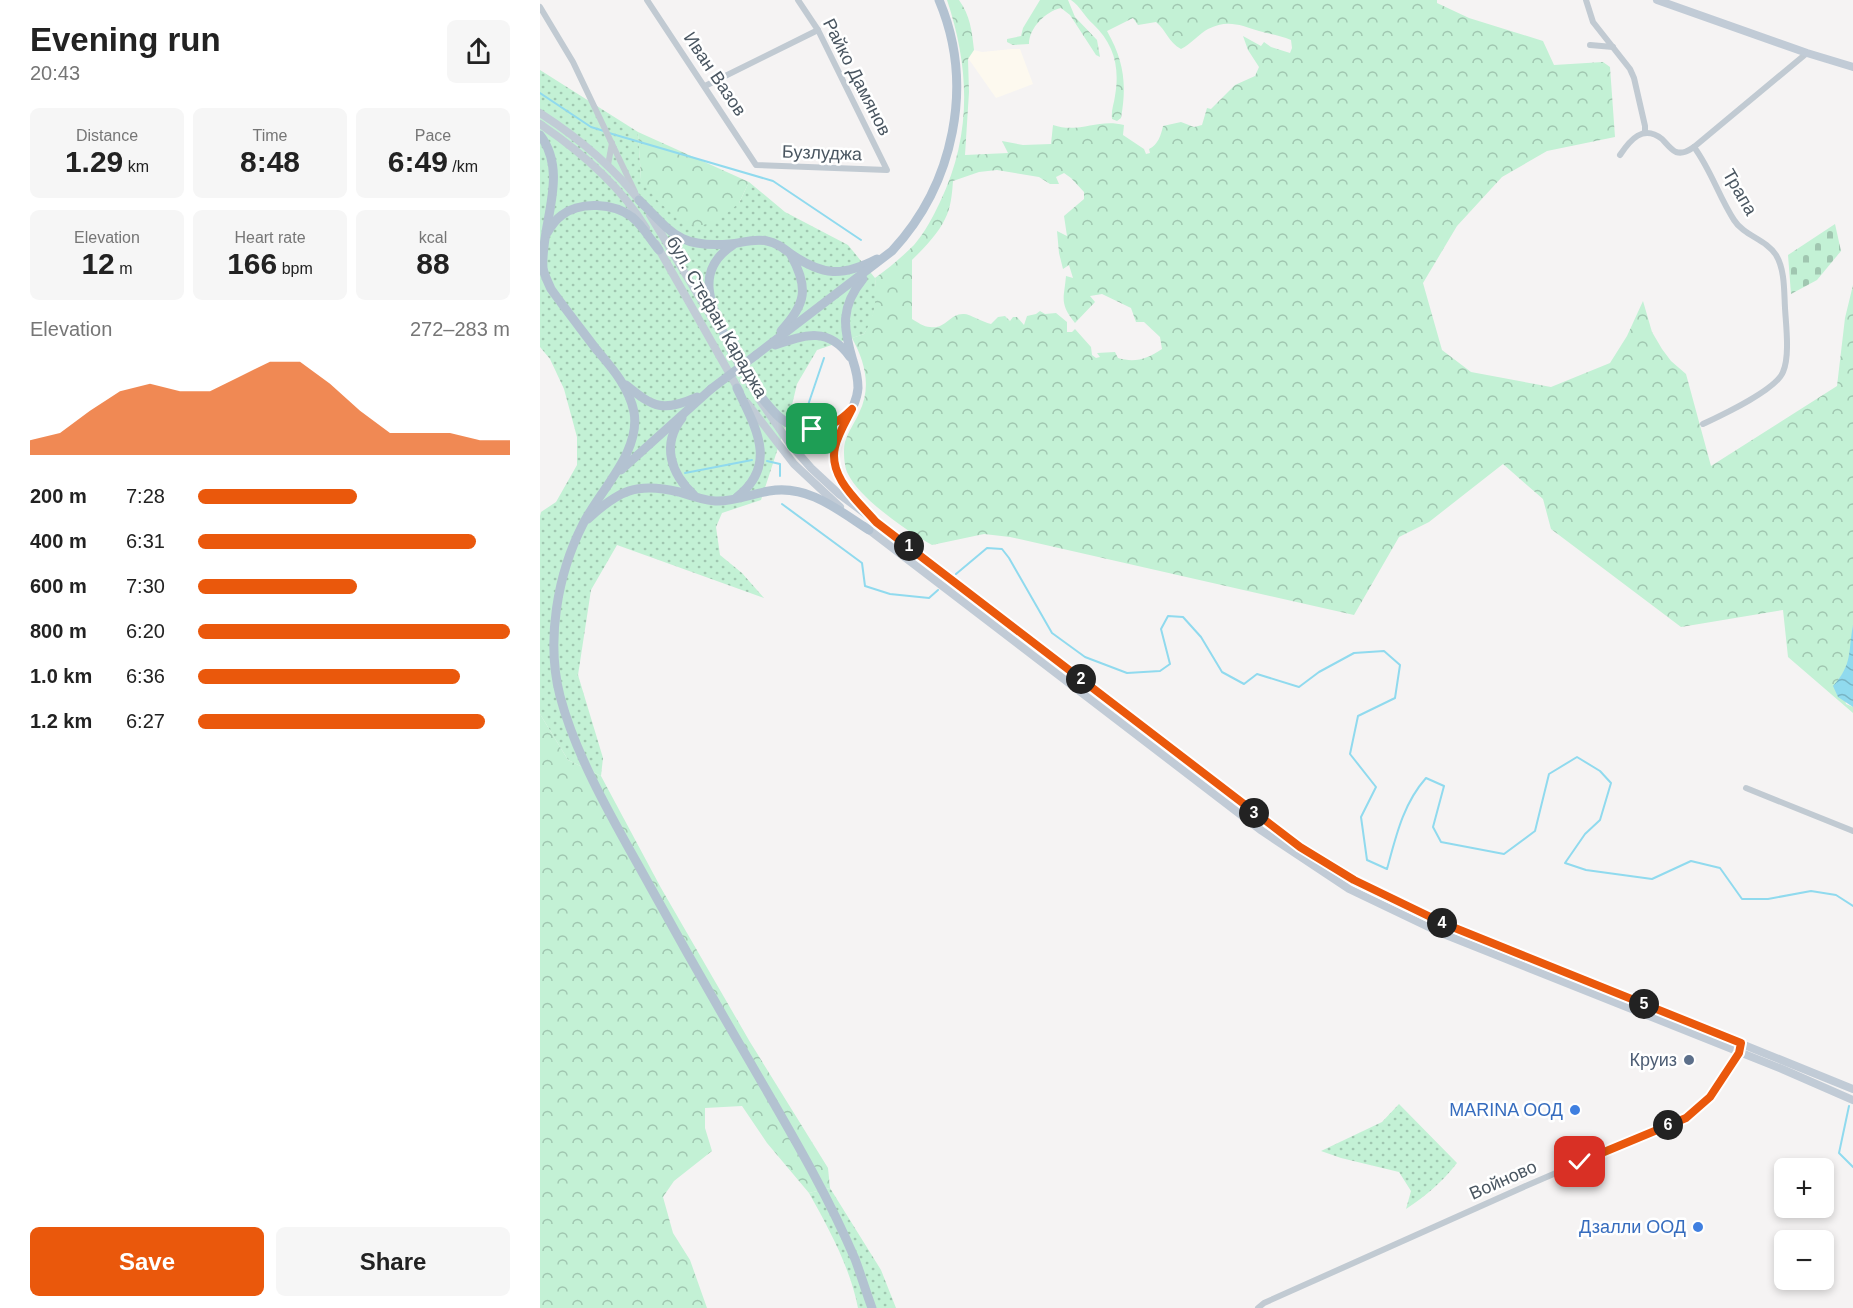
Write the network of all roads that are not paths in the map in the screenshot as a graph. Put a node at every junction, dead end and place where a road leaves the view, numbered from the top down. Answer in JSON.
{"nodes":[{"id":1,"x":647,"y":0,"type":"edge"},
{"id":2,"x":798,"y":0,"type":"edge"},
{"id":3,"x":939,"y":0,"type":"edge"},
{"id":4,"x":1586,"y":0,"type":"edge"},
{"id":5,"x":1657,"y":0,"type":"edge"},
{"id":6,"x":540,"y":7,"type":"edge"},
{"id":7,"x":818,"y":30,"type":"junction"},
{"id":8,"x":1590,"y":45,"type":"dead end"},
{"id":9,"x":1613,"y":47,"type":"junction"},
{"id":10,"x":1807,"y":53,"type":"junction"},
{"id":11,"x":1853,"y":67,"type":"edge"},
{"id":12,"x":705,"y":86,"type":"junction"},
{"id":13,"x":540,"y":113,"type":"edge"},
{"id":14,"x":540,"y":124,"type":"edge"},
{"id":15,"x":1645,"y":133,"type":"junction"},
{"id":16,"x":540,"y":135,"type":"edge"},
{"id":17,"x":611,"y":142,"type":"junction"},
{"id":18,"x":1694,"y":147,"type":"junction"},
{"id":19,"x":1620,"y":155,"type":"dead end"},
{"id":20,"x":608,"y":165,"type":"junction"},
{"id":21,"x":756,"y":165,"type":"joint"},
{"id":22,"x":887,"y":170,"type":"joint"},
{"id":23,"x":639,"y":200,"type":"junction"},
{"id":24,"x":544,"y":237,"type":"junction"},
{"id":25,"x":735,"y":243,"type":"junction"},
{"id":26,"x":659,"y":250,"type":"junction"},
{"id":27,"x":892,"y":251,"type":"junction"},
{"id":28,"x":790,"y":253,"type":"junction"},
{"id":29,"x":870,"y":270,"type":"junction"},
{"id":30,"x":760,"y":352,"type":"junction"},
{"id":31,"x":733,"y":354,"type":"junction"},
{"id":32,"x":854,"y":362,"type":"junction"},
{"id":33,"x":750,"y":382,"type":"junction"},
{"id":34,"x":624,"y":384,"type":"junction"},
{"id":35,"x":737,"y":388,"type":"junction"},
{"id":36,"x":708,"y":392,"type":"junction"},
{"id":37,"x":852,"y":409,"type":"junction"},
{"id":38,"x":1703,"y":424,"type":"dead end"},
{"id":39,"x":610,"y":480,"type":"junction"},
{"id":40,"x":696,"y":497,"type":"junction"},
{"id":41,"x":735,"y":499,"type":"junction"},
{"id":42,"x":876,"y":522,"type":"junction"},
{"id":43,"x":582,"y":524,"type":"junction"},
{"id":44,"x":869,"y":530,"type":"junction"},
{"id":45,"x":1746,"y":788,"type":"dead end"},
{"id":46,"x":1853,"y":831,"type":"edge"},
{"id":47,"x":1741,"y":1043,"type":"junction"},
{"id":48,"x":1739,"y":1053,"type":"junction"},
{"id":49,"x":1853,"y":1089,"type":"edge"},
{"id":50,"x":1853,"y":1100,"type":"edge"},
{"id":51,"x":872,"y":1308,"type":"edge"},
{"id":52,"x":1258,"y":1308,"type":"edge"}],
"edges":[{"from":1,"to":12,"type":"street","name":"Иван Вазов"},
{"from":2,"to":7,"type":"street","name":"Райко Дамянов"},
{"from":3,"to":27,"type":"main road"},
{"from":4,"to":9,"type":"street"},
{"from":5,"to":10,"type":"main road"},
{"from":6,"to":17,"type":"street"},
{"from":7,"to":12,"type":"street"},
{"from":7,"to":22,"type":"street","name":"Райко Дамянов"},
{"from":8,"to":9,"type":"street"},
{"from":9,"to":15,"type":"street"},
{"from":10,"to":11,"type":"main road"},
{"from":10,"to":18,"type":"street"},
{"from":12,"to":21,"type":"street","name":"Иван Вазов"},
{"from":13,"to":20,"type":"main road","name":"бул. Стефан Караджа"},
{"from":14,"to":26,"type":"main road","name":"бул. Стефан Караджа"},
{"from":15,"to":18,"type":"street"},
{"from":15,"to":19,"type":"street"},
{"from":16,"to":24,"type":"main road"},
{"from":17,"to":20,"type":"street"},
{"from":17,"to":23,"type":"street"},
{"from":18,"to":38,"type":"street","name":"Трапа"},
{"from":20,"to":23,"type":"main road","name":"бул. Стефан Караджа"},
{"from":21,"to":22,"type":"street","name":"Бузлуджа"},
{"from":23,"to":25,"type":"main road"},
{"from":23,"to":31,"type":"main road","name":"бул. Стефан Караджа"},
{"from":24,"to":26,"type":"main road"},
{"from":24,"to":34,"type":"main road"},
{"from":25,"to":28,"type":"main road"},
{"from":25,"to":31,"type":"main road"},
{"from":26,"to":35,"type":"main road","name":"бул. Стефан Караджа"},
{"from":27,"to":28,"type":"main road"},
{"from":27,"to":29,"type":"main road"},
{"from":28,"to":30,"type":"main road"},
{"from":29,"to":30,"type":"main road"},
{"from":29,"to":32,"type":"main road"},
{"from":30,"to":32,"type":"main road"},
{"from":30,"to":36,"type":"main road","bridge":true},
{"from":31,"to":33,"type":"main road","name":"бул. Стефан Караджа"},
{"from":32,"to":37,"type":"main road"},
{"from":33,"to":37,"type":"main road"},
{"from":33,"to":42,"type":"main road","name":"бул. Стефан Караджа"},
{"from":34,"to":36,"type":"main road"},
{"from":34,"to":39,"type":"main road"},
{"from":35,"to":41,"type":"main road"},
{"from":35,"to":44,"type":"main road","name":"бул. Стефан Караджа"},
{"from":36,"to":39,"type":"main road"},
{"from":36,"to":40,"type":"main road"},
{"from":37,"to":42,"type":"main road"},
{"from":39,"to":43,"type":"main road"},
{"from":40,"to":41,"type":"main road"},
{"from":40,"to":43,"type":"main road"},
{"from":41,"to":44,"type":"main road"},
{"from":42,"to":47,"type":"main road","name":"бул. Стефан Караджа"},
{"from":43,"to":51,"type":"main road"},
{"from":44,"to":48,"type":"main road","name":"бул. Стефан Караджа"},
{"from":45,"to":46,"type":"street"},
{"from":47,"to":48,"type":"street"},
{"from":47,"to":49,"type":"main road","name":"бул. Стефан Караджа"},
{"from":48,"to":50,"type":"main road","name":"бул. Стефан Караджа"},
{"from":48,"to":52,"type":"street","name":"Войново"}]}
